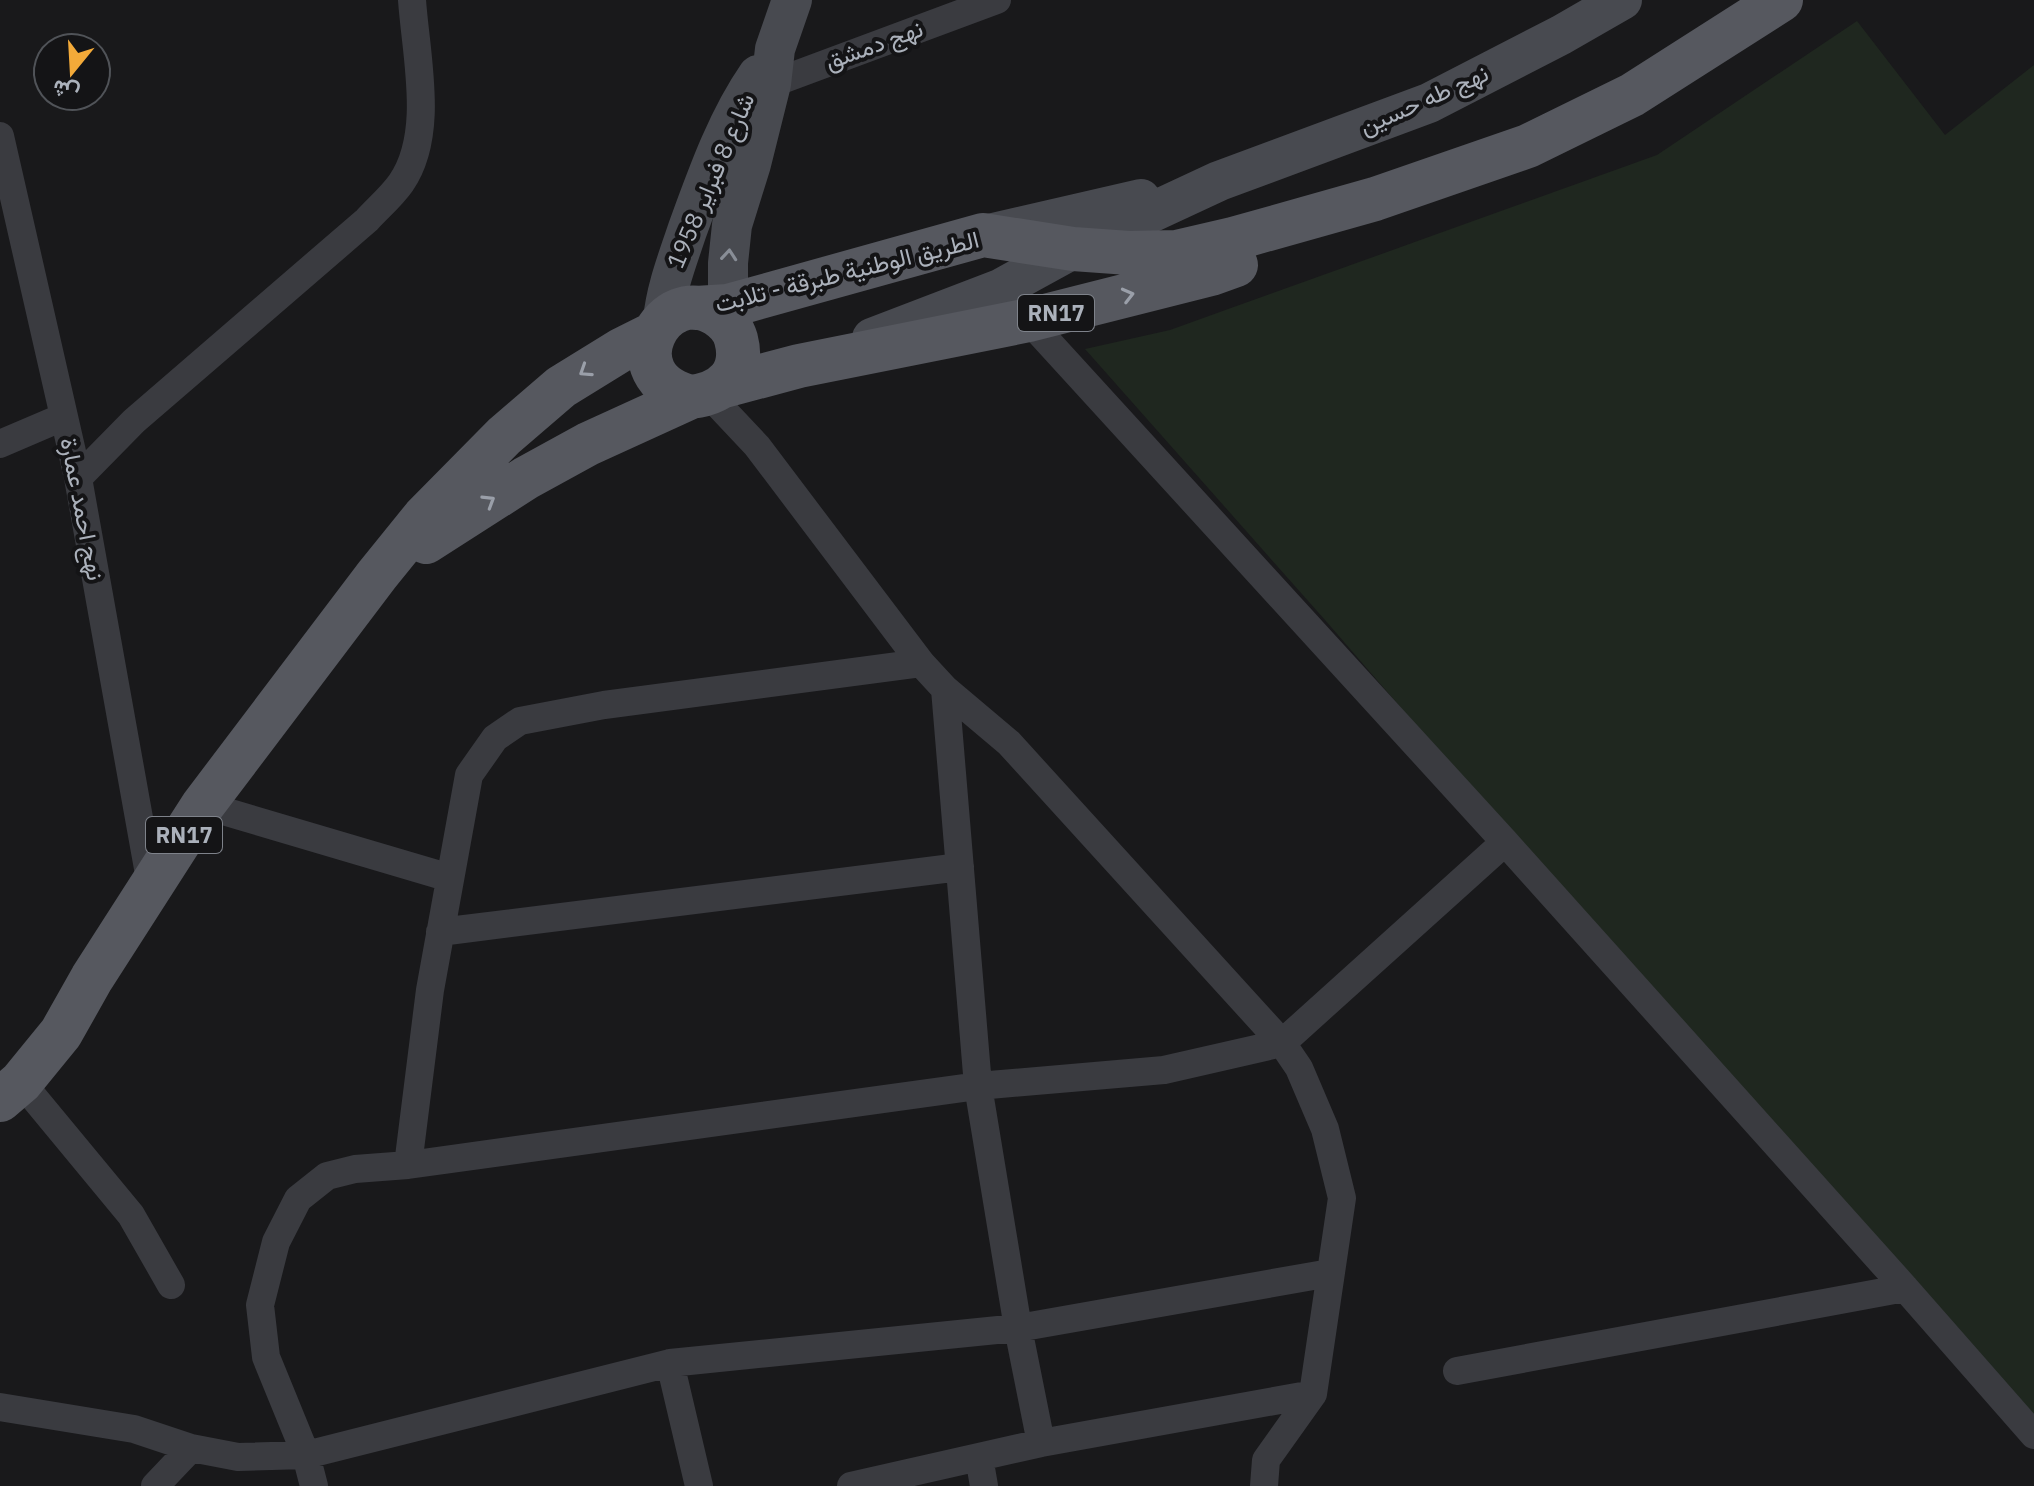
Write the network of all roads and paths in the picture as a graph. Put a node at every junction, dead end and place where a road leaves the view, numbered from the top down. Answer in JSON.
{"nodes":[{"id":1,"x":412,"y":0,"type":"edge"},
{"id":2,"x":792,"y":0,"type":"edge"},
{"id":3,"x":997,"y":0,"type":"edge"},
{"id":4,"x":1622,"y":0,"type":"edge"},
{"id":5,"x":1781,"y":0,"type":"edge"},
{"id":6,"x":765,"y":73,"type":"junction"},
{"id":7,"x":2,"y":151,"type":"edge"},
{"id":8,"x":1219,"y":181,"type":"junction"},
{"id":9,"x":1375,"y":199,"type":"junction"},
{"id":10,"x":983,"y":235,"type":"junction"},
{"id":11,"x":1073,"y":249,"type":"junction"},
{"id":12,"x":1014,"y":304,"type":"junction"},
{"id":13,"x":695,"y":320,"type":"junction"},
{"id":14,"x":708,"y":393,"type":"junction"},
{"id":15,"x":63,"y":417,"type":"junction"},
{"id":16,"x":0,"y":444,"type":"edge"},
{"id":17,"x":78,"y":478,"type":"junction"},
{"id":18,"x":377,"y":575,"type":"junction"},
{"id":19,"x":921,"y":663,"type":"junction"},
{"id":20,"x":945,"y":689,"type":"junction"},
{"id":21,"x":203,"y":805,"type":"junction"},
{"id":22,"x":1505,"y":842,"type":"junction"},
{"id":23,"x":960,"y":867,"type":"junction"},
{"id":24,"x":450,"y":878,"type":"junction"},
{"id":25,"x":151,"y":885,"type":"junction"},
{"id":26,"x":440,"y":932,"type":"junction"},
{"id":27,"x":1282,"y":1043,"type":"junction"},
{"id":28,"x":978,"y":1086,"type":"junction"},
{"id":29,"x":10,"y":1091,"type":"edge"},
{"id":30,"x":408,"y":1165,"type":"junction"},
{"id":31,"x":1330,"y":1273,"type":"junction"},
{"id":32,"x":171,"y":1285,"type":"dead end"},
{"id":33,"x":1905,"y":1288,"type":"junction"},
{"id":34,"x":1018,"y":1328,"type":"junction"},
{"id":35,"x":670,"y":1363,"type":"junction"},
{"id":36,"x":1457,"y":1371,"type":"dead end"},
{"id":37,"x":1313,"y":1394,"type":"junction"},
{"id":38,"x":0,"y":1407,"type":"edge"},
{"id":39,"x":2034,"y":1435,"type":"edge"},
{"id":40,"x":1041,"y":1443,"type":"junction"},
{"id":41,"x":191,"y":1448,"type":"junction"},
{"id":42,"x":306,"y":1455,"type":"junction"},
{"id":43,"x":979,"y":1457,"type":"junction"},
{"id":44,"x":155,"y":1486,"type":"edge"},
{"id":45,"x":314,"y":1486,"type":"edge"},
{"id":46,"x":699,"y":1486,"type":"edge"},
{"id":47,"x":851,"y":1486,"type":"edge"},
{"id":48,"x":984,"y":1486,"type":"edge"},
{"id":49,"x":1264,"y":1486,"type":"edge"}],
"edges":[{"from":1,"to":17,"type":"street"},
{"from":2,"to":6,"type":"main road","name":"شارع 8 فبراير 1958"},
{"from":3,"to":6,"type":"street","name":"نهج دمشق"},
{"from":4,"to":8,"type":"main road","name":"نهج طه حسين"},
{"from":5,"to":9,"type":"main road","name":"الطريق الوطنية طبرقة - تلابت","number":"RN17"},
{"from":13,"to":6,"type":"main road","name":"شارع 8 فبراير 1958","one_way":true},
{"from":6,"to":13,"type":"main road","name":"شارع 8 فبراير 1958"},
{"from":7,"to":15,"type":"street","name":"نهج احمد عمارة"},
{"from":8,"to":10,"type":"main road"},
{"from":8,"to":11,"type":"main road"},
{"from":9,"to":11,"type":"main road","name":"الطريق الوطنية طبرقة - تلابت","number":"RN17"},
{"from":12,"to":9,"type":"main road","name":"الطريق الوطنية طبرقة - تلابت","number":"RN17","one_way":true},
{"from":10,"to":11,"type":"main road","name":"الطريق الوطنية طبرقة - تلابت","number":"RN17"},
{"from":10,"to":13,"type":"main road","name":"الطريق الوطنية طبرقة - تلابت","number":"RN17"},
{"from":11,"to":12,"type":"main road"},
{"from":12,"to":14,"type":"main road","name":"الطريق الوطنية طبرقة - تلابت","number":"RN17"},
{"from":12,"to":22,"type":"street"},
{"from":13,"to":14,"type":"main road"},
{"from":13,"to":14,"type":"main road"},
{"from":13,"to":18,"type":"main road","name":"الطريق الوطنية طبرقة - تلابت","number":"RN17","one_way":true},
{"from":18,"to":14,"type":"main road","name":"الطريق الوطنية طبرقة - تلابت","number":"RN17","one_way":true},
{"from":14,"to":19,"type":"street"},
{"from":15,"to":16,"type":"street"},
{"from":15,"to":17,"type":"street","name":"نهج احمد عمارة"},
{"from":17,"to":25,"type":"street","name":"نهج احمد عمارة"},
{"from":18,"to":21,"type":"main road","name":"الطريق الوطنية طبرقة - تلابت","number":"RN17"},
{"from":19,"to":20,"type":"street"},
{"from":19,"to":24,"type":"street"},
{"from":20,"to":23,"type":"street"},
{"from":20,"to":27,"type":"street"},
{"from":21,"to":24,"type":"street"},
{"from":21,"to":25,"type":"main road","name":"الطريق الوطنية طبرقة - تلابت","number":"RN17"},
{"from":22,"to":27,"type":"street"},
{"from":22,"to":33,"type":"street"},
{"from":23,"to":26,"type":"street"},
{"from":23,"to":28,"type":"street"},
{"from":24,"to":26,"type":"street"},
{"from":25,"to":29,"type":"main road","name":"الطريق الوطنية طبرقة - تلابت","number":"RN17"},
{"from":26,"to":30,"type":"street"},
{"from":27,"to":28,"type":"street"},
{"from":27,"to":31,"type":"street"},
{"from":28,"to":30,"type":"street"},
{"from":28,"to":34,"type":"street"},
{"from":29,"to":32,"type":"street"},
{"from":30,"to":42,"type":"street"},
{"from":31,"to":34,"type":"street"},
{"from":31,"to":37,"type":"street"},
{"from":33,"to":36,"type":"street"},
{"from":33,"to":39,"type":"street"},
{"from":34,"to":35,"type":"street"},
{"from":34,"to":40,"type":"street"},
{"from":35,"to":42,"type":"street"},
{"from":35,"to":46,"type":"street"},
{"from":37,"to":40,"type":"street"},
{"from":37,"to":49,"type":"street"},
{"from":38,"to":41,"type":"street"},
{"from":40,"to":43,"type":"street"},
{"from":41,"to":42,"type":"street"},
{"from":41,"to":44,"type":"street"},
{"from":42,"to":45,"type":"street"},
{"from":43,"to":47,"type":"street"},
{"from":43,"to":48,"type":"street"}]}
